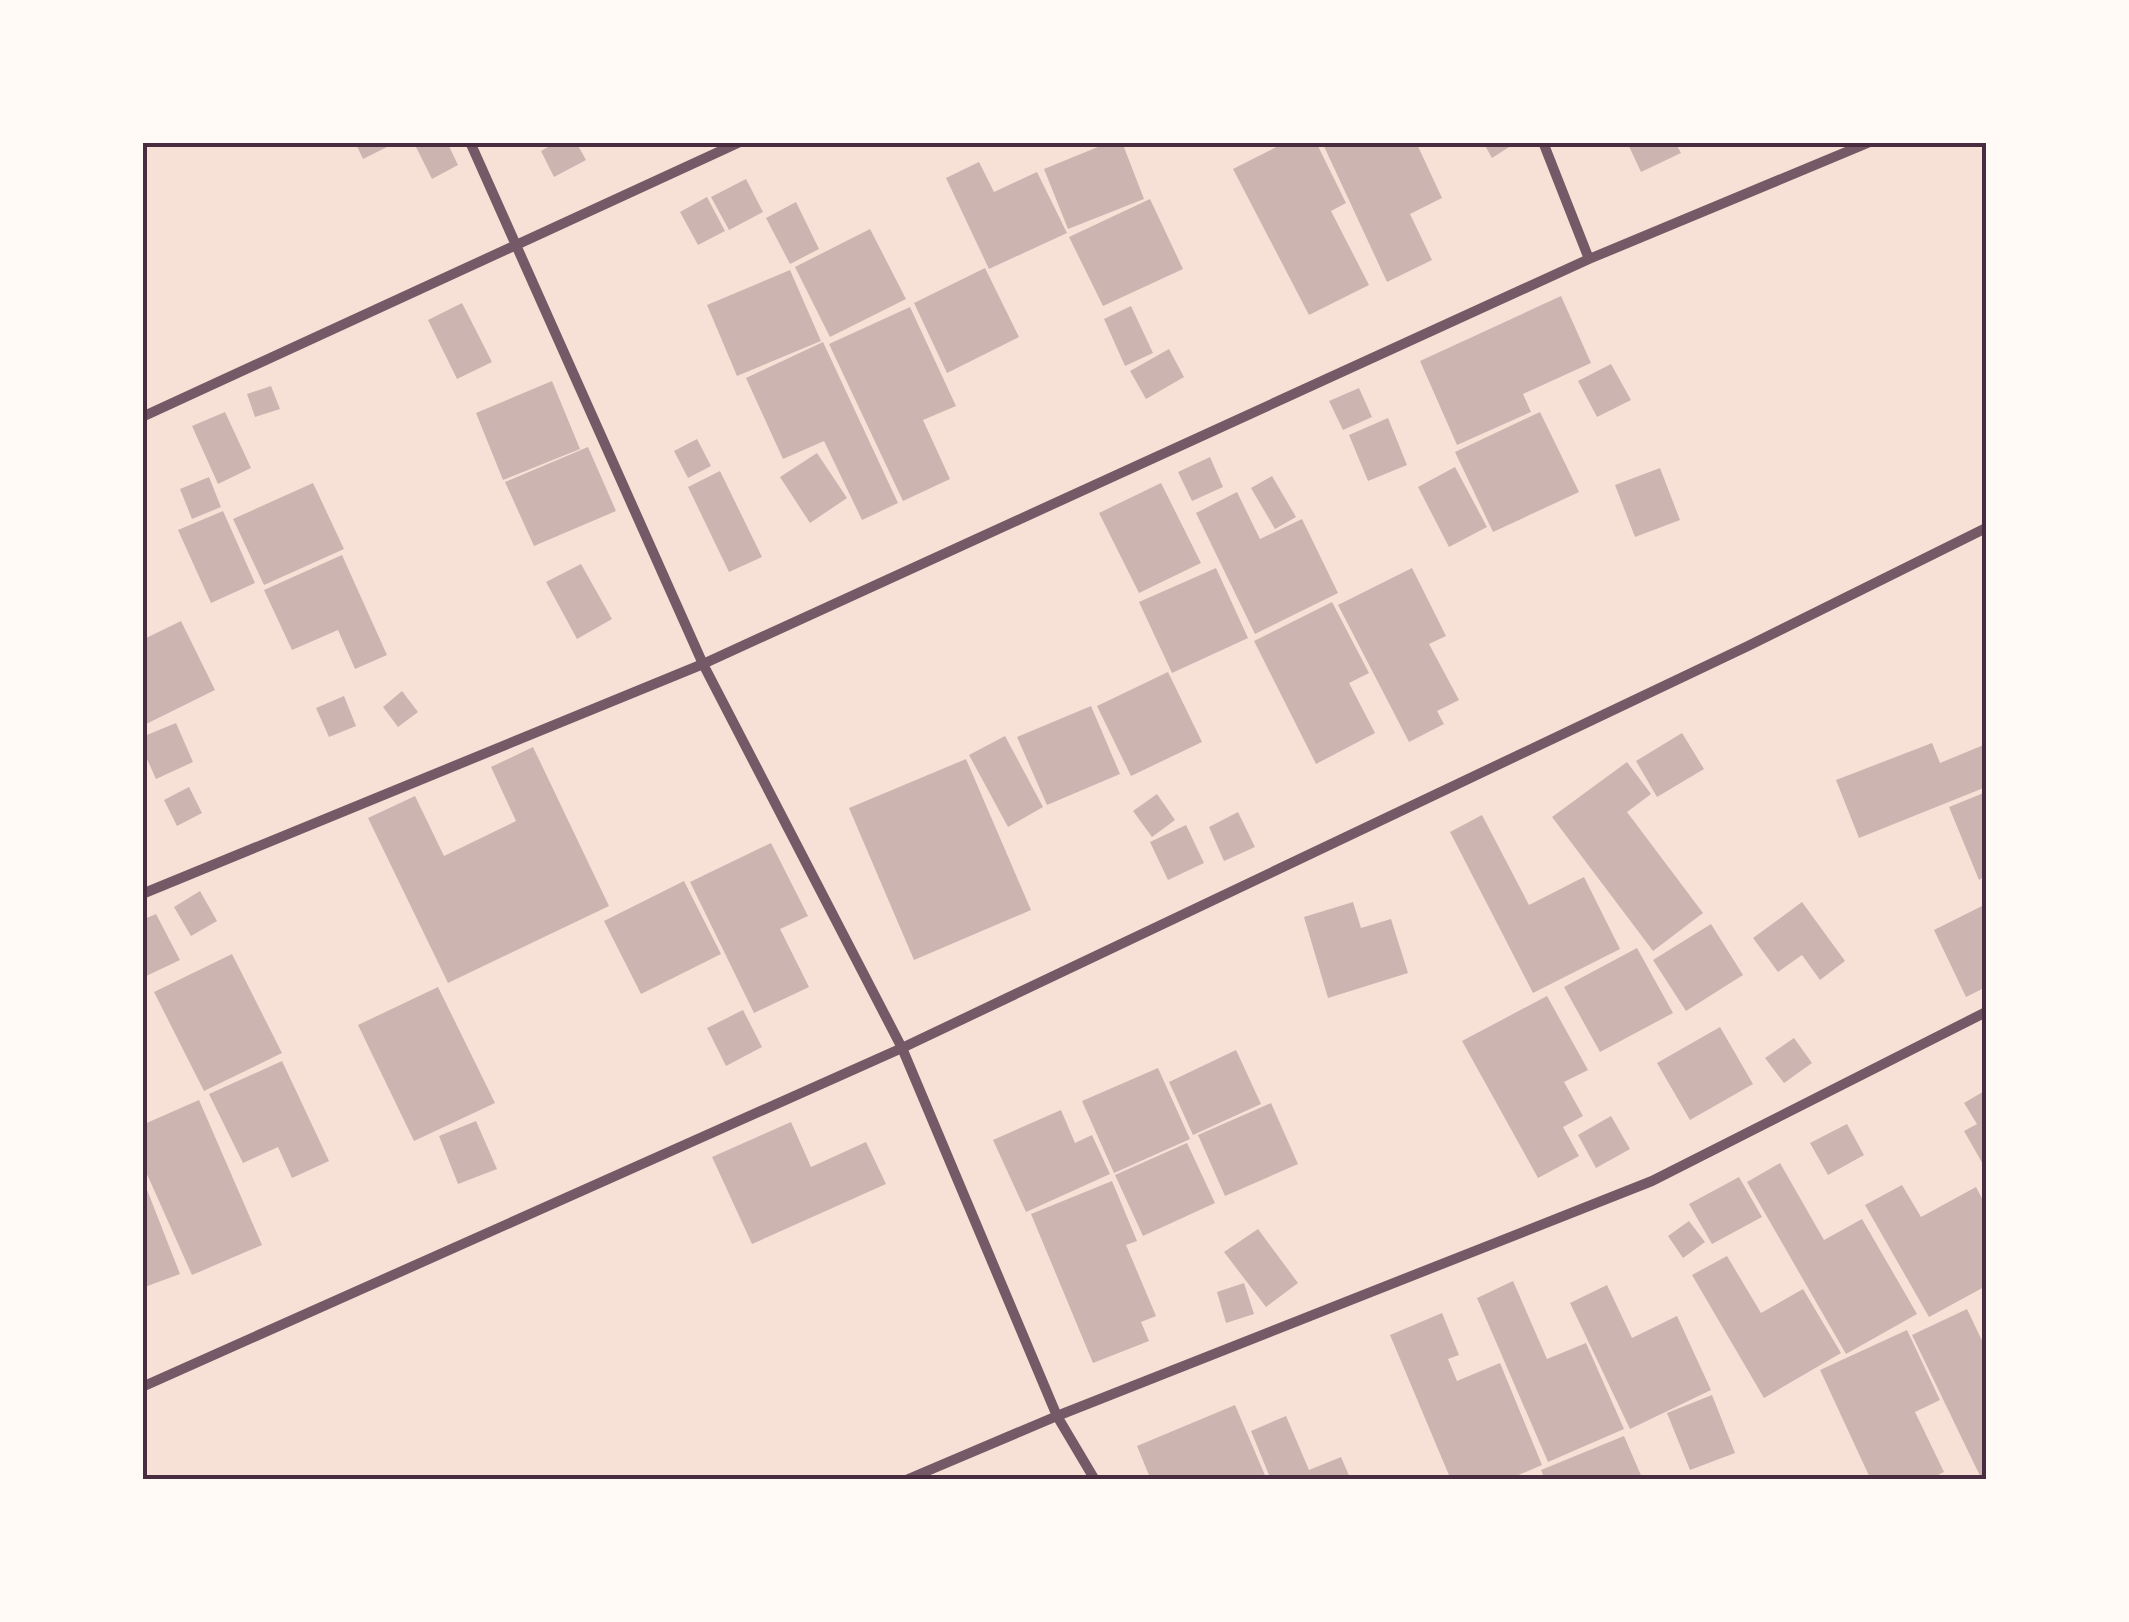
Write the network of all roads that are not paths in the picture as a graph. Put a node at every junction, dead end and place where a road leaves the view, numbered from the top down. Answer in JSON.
{"nodes":[{"id":1,"x":470,"y":142,"type":"edge"},
{"id":2,"x":740,"y":142,"type":"edge"},
{"id":3,"x":1543,"y":142,"type":"edge"},
{"id":4,"x":1870,"y":142,"type":"edge"},
{"id":5,"x":516,"y":246,"type":"junction"},
{"id":6,"x":1590,"y":260,"type":"junction"},
{"id":7,"x":142,"y":417,"type":"edge"},
{"id":8,"x":1986,"y":528,"type":"edge"},
{"id":9,"x":702,"y":664,"type":"junction"},
{"id":10,"x":142,"y":894,"type":"edge"},
{"id":11,"x":1986,"y":1012,"type":"edge"},
{"id":12,"x":902,"y":1048,"type":"junction"},
{"id":13,"x":142,"y":1387,"type":"edge"},
{"id":14,"x":1057,"y":1416,"type":"junction"},
{"id":15,"x":906,"y":1480,"type":"edge"},
{"id":16,"x":1095,"y":1480,"type":"edge"}],
"edges":[{"from":1,"to":5,"type":"street"},
{"from":2,"to":5,"type":"street"},
{"from":3,"to":6,"type":"street"},
{"from":4,"to":6,"type":"street"},
{"from":5,"to":7,"type":"street"},
{"from":5,"to":9,"type":"street"},
{"from":6,"to":9,"type":"street"},
{"from":8,"to":12,"type":"street"},
{"from":9,"to":10,"type":"street"},
{"from":9,"to":12,"type":"street"},
{"from":11,"to":14,"type":"street"},
{"from":12,"to":13,"type":"street"},
{"from":12,"to":14,"type":"street"},
{"from":14,"to":15,"type":"street"},
{"from":14,"to":16,"type":"street"}]}
